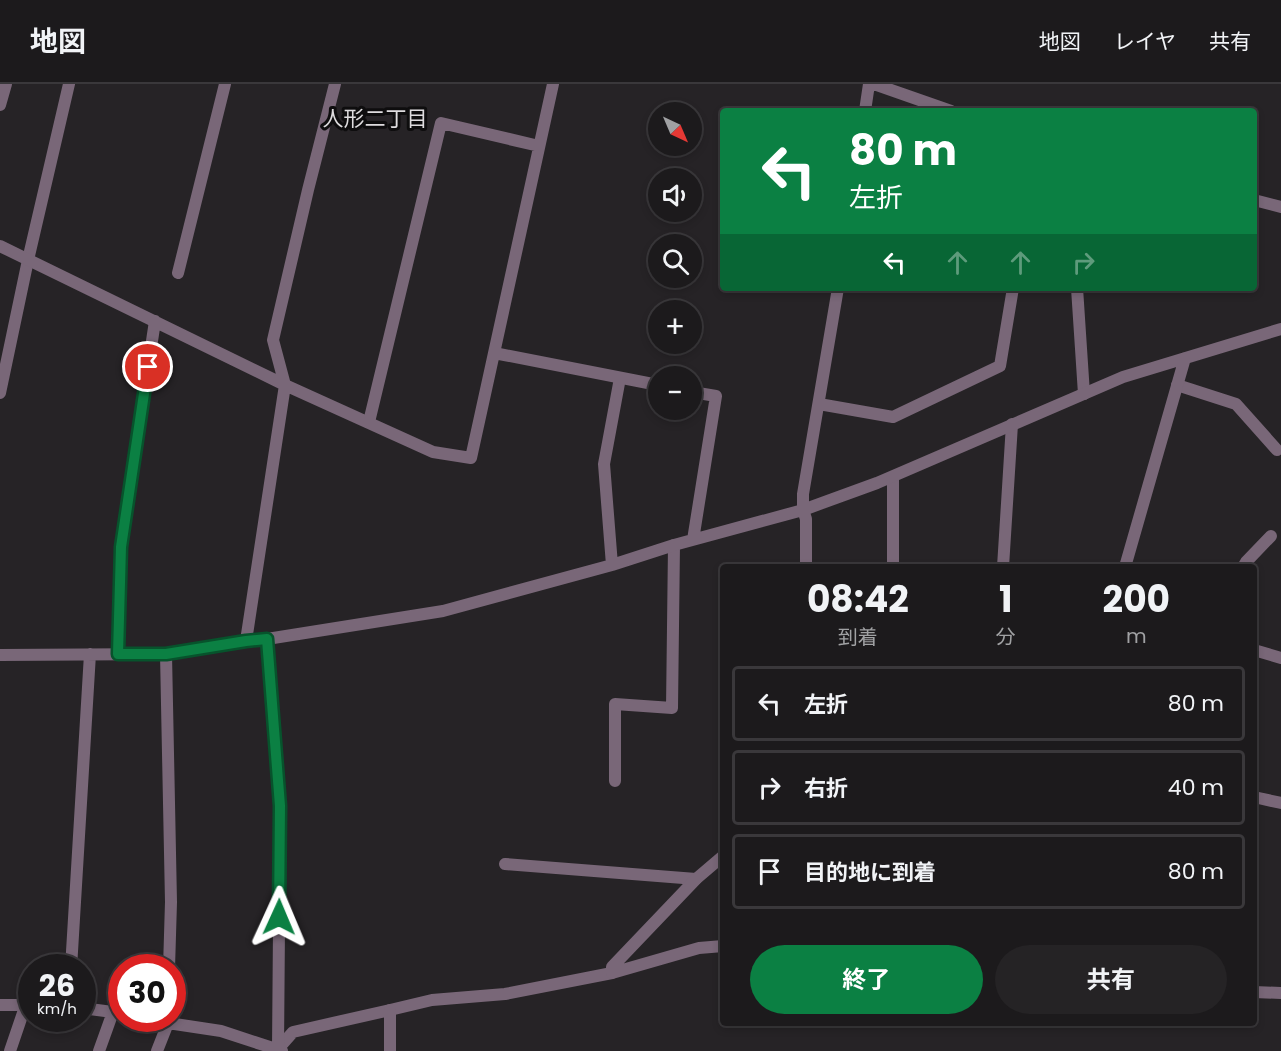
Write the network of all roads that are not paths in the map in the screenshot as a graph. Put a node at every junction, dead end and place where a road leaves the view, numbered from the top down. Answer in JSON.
{"nodes":[{"id":1,"x":6,"y":84,"type":"edge"},
{"id":2,"x":69,"y":84,"type":"edge"},
{"id":3,"x":225,"y":84,"type":"edge"},
{"id":4,"x":335,"y":84,"type":"edge"},
{"id":5,"x":553,"y":84,"type":"edge"},
{"id":6,"x":869,"y":84,"type":"edge"},
{"id":7,"x":874,"y":84,"type":"edge"},
{"id":8,"x":0,"y":105,"type":"edge"},
{"id":9,"x":865,"y":108,"type":"edge"},
{"id":10,"x":942,"y":108,"type":"edge"},
{"id":11,"x":539,"y":146,"type":"junction"},
{"id":12,"x":1257,"y":201,"type":"edge"},
{"id":13,"x":1281,"y":207,"type":"edge"},
{"id":14,"x":0,"y":246,"type":"edge"},
{"id":15,"x":28,"y":260,"type":"junction"},
{"id":16,"x":178,"y":273,"type":"dead end"},
{"id":17,"x":838,"y":291,"type":"edge"},
{"id":18,"x":1012,"y":291,"type":"edge"},
{"id":19,"x":1077,"y":291,"type":"edge"},
{"id":20,"x":155,"y":321,"type":"junction"},
{"id":21,"x":1281,"y":329,"type":"edge"},
{"id":22,"x":494,"y":353,"type":"junction"},
{"id":23,"x":1185,"y":358,"type":"junction"},
{"id":24,"x":620,"y":378,"type":"junction"},
{"id":25,"x":648,"y":383,"type":"edge"},
{"id":26,"x":285,"y":385,"type":"junction"},
{"id":27,"x":1177,"y":385,"type":"junction"},
{"id":28,"x":0,"y":393,"type":"edge"},
{"id":29,"x":702,"y":394,"type":"edge"},
{"id":30,"x":1084,"y":394,"type":"junction"},
{"id":31,"x":819,"y":404,"type":"junction"},
{"id":32,"x":369,"y":422,"type":"junction"},
{"id":33,"x":1012,"y":424,"type":"junction"},
{"id":34,"x":1277,"y":450,"type":"dead end"},
{"id":35,"x":893,"y":477,"type":"junction"},
{"id":36,"x":803,"y":510,"type":"junction"},
{"id":37,"x":1271,"y":536,"type":"dead end"},
{"id":38,"x":693,"y":540,"type":"junction"},
{"id":39,"x":674,"y":545,"type":"junction"},
{"id":40,"x":806,"y":564,"type":"edge"},
{"id":41,"x":893,"y":564,"type":"edge"},
{"id":42,"x":1003,"y":564,"type":"edge"},
{"id":43,"x":1126,"y":564,"type":"edge"},
{"id":44,"x":1244,"y":564,"type":"edge"},
{"id":45,"x":612,"y":565,"type":"junction"},
{"id":46,"x":267,"y":639,"type":"junction"},
{"id":47,"x":246,"y":641,"type":"junction"},
{"id":48,"x":1257,"y":651,"type":"edge"},
{"id":49,"x":90,"y":654,"type":"junction"},
{"id":50,"x":118,"y":654,"type":"junction"},
{"id":51,"x":166,"y":654,"type":"junction"},
{"id":52,"x":0,"y":655,"type":"edge"},
{"id":53,"x":1281,"y":658,"type":"edge"},
{"id":54,"x":615,"y":781,"type":"dead end"},
{"id":55,"x":1257,"y":798,"type":"edge"},
{"id":56,"x":1281,"y":803,"type":"edge"},
{"id":57,"x":720,"y":859,"type":"edge"},
{"id":58,"x":505,"y":864,"type":"dead end"},
{"id":59,"x":696,"y":879,"type":"junction"},
{"id":60,"x":720,"y":946,"type":"edge"},
{"id":61,"x":72,"y":954,"type":"edge"},
{"id":62,"x":169,"y":954,"type":"edge"},
{"id":63,"x":612,"y":973,"type":"junction"},
{"id":64,"x":1257,"y":992,"type":"edge"},
{"id":65,"x":1281,"y":993,"type":"edge"},
{"id":66,"x":0,"y":1005,"type":"edge"},
{"id":67,"x":18,"y":1005,"type":"edge"},
{"id":68,"x":390,"y":1010,"type":"junction"},
{"id":69,"x":186,"y":1024,"type":"edge"},
{"id":70,"x":18,"y":1032,"type":"edge"},
{"id":71,"x":108,"y":1032,"type":"edge"},
{"id":72,"x":164,"y":1032,"type":"edge"},
{"id":73,"x":280,"y":1050,"type":"edge"},
{"id":74,"x":10,"y":1051,"type":"edge"},
{"id":75,"x":99,"y":1051,"type":"edge"},
{"id":76,"x":157,"y":1051,"type":"edge"},
{"id":77,"x":390,"y":1051,"type":"edge"}],
"edges":[{"from":1,"to":8,"type":"street"},
{"from":2,"to":15,"type":"street"},
{"from":3,"to":16,"type":"street"},
{"from":4,"to":26,"type":"street"},
{"from":5,"to":11,"type":"street"},
{"from":6,"to":9,"type":"street"},
{"from":7,"to":10,"type":"street"},
{"from":11,"to":22,"type":"street"},
{"from":11,"to":32,"type":"street"},
{"from":12,"to":13,"type":"street"},
{"from":14,"to":15,"type":"street"},
{"from":15,"to":20,"type":"street"},
{"from":15,"to":28,"type":"street"},
{"from":17,"to":31,"type":"street"},
{"from":18,"to":31,"type":"street"},
{"from":19,"to":30,"type":"street"},
{"from":20,"to":26,"type":"street"},
{"from":20,"to":50,"type":"street"},
{"from":21,"to":23,"type":"street"},
{"from":22,"to":24,"type":"street"},
{"from":22,"to":32,"type":"street"},
{"from":23,"to":27,"type":"street"},
{"from":23,"to":30,"type":"street"},
{"from":24,"to":25,"type":"street"},
{"from":24,"to":45,"type":"street"},
{"from":26,"to":32,"type":"street"},
{"from":26,"to":47,"type":"street"},
{"from":27,"to":34,"type":"street"},
{"from":27,"to":43,"type":"street"},
{"from":29,"to":38,"type":"street"},
{"from":30,"to":33,"type":"street"},
{"from":31,"to":36,"type":"street"},
{"from":33,"to":35,"type":"street"},
{"from":33,"to":42,"type":"street"},
{"from":35,"to":36,"type":"street"},
{"from":35,"to":41,"type":"street"},
{"from":36,"to":38,"type":"street"},
{"from":36,"to":40,"type":"street"},
{"from":37,"to":44,"type":"street"},
{"from":38,"to":39,"type":"street"},
{"from":39,"to":45,"type":"street"},
{"from":39,"to":54,"type":"street"},
{"from":45,"to":46,"type":"street"},
{"from":46,"to":47,"type":"street"},
{"from":46,"to":73,"type":"street"},
{"from":47,"to":51,"type":"street"},
{"from":48,"to":53,"type":"street"},
{"from":49,"to":50,"type":"street"},
{"from":49,"to":52,"type":"street"},
{"from":49,"to":61,"type":"street"},
{"from":50,"to":51,"type":"street"},
{"from":51,"to":62,"type":"street"},
{"from":55,"to":56,"type":"street"},
{"from":57,"to":59,"type":"street"},
{"from":58,"to":59,"type":"street"},
{"from":59,"to":63,"type":"street"},
{"from":60,"to":63,"type":"street"},
{"from":63,"to":68,"type":"street"},
{"from":64,"to":65,"type":"street"},
{"from":66,"to":67,"type":"street"},
{"from":68,"to":73,"type":"street"},
{"from":68,"to":77,"type":"street"},
{"from":69,"to":73,"type":"street"},
{"from":70,"to":74,"type":"street"},
{"from":71,"to":75,"type":"street"},
{"from":72,"to":76,"type":"street"}]}
